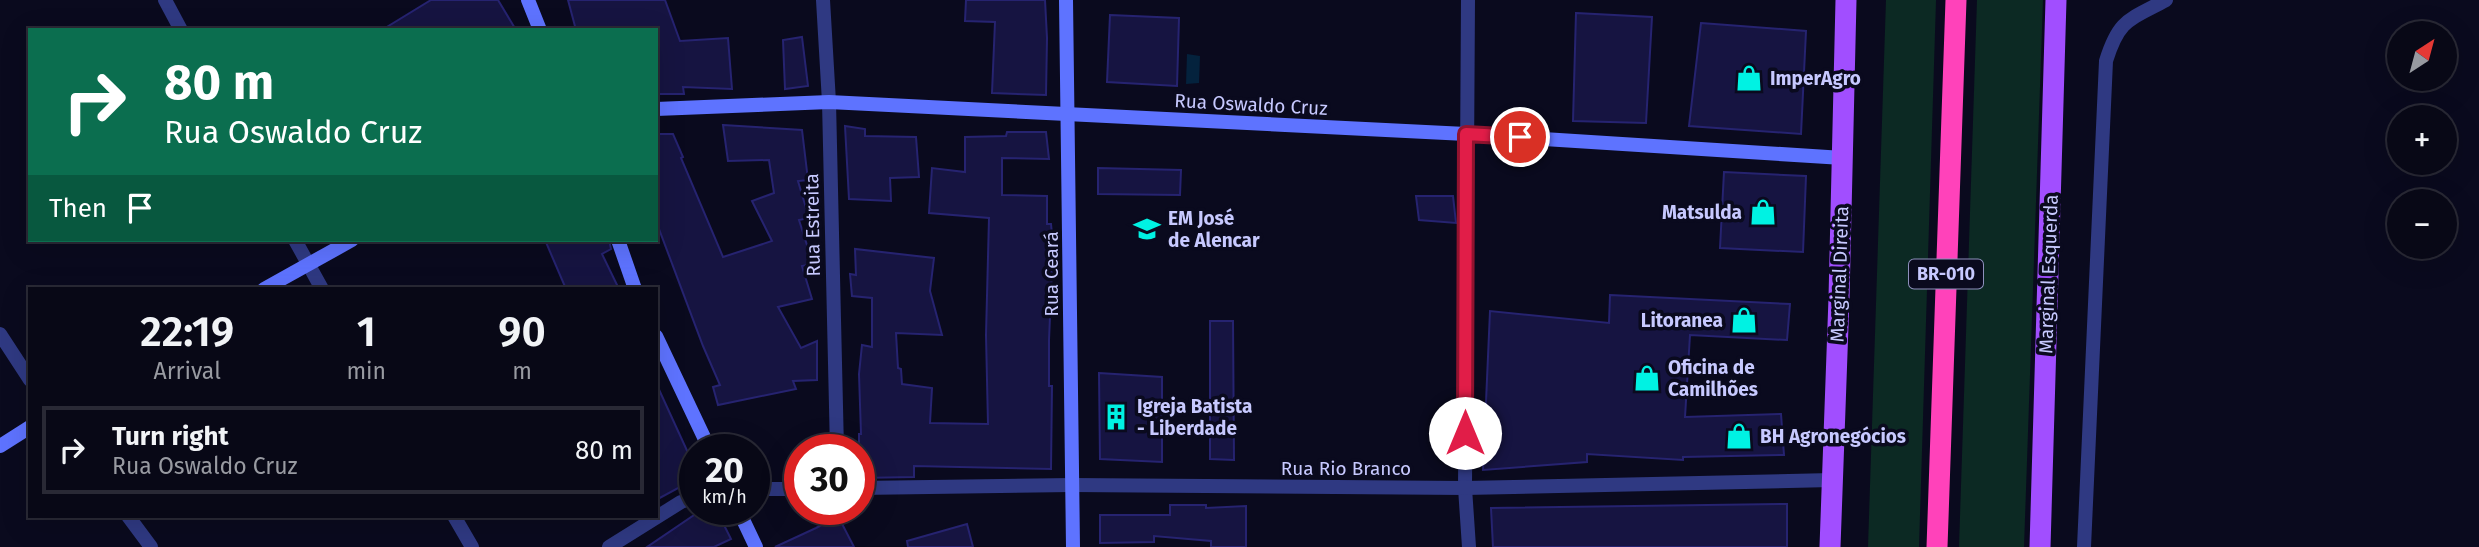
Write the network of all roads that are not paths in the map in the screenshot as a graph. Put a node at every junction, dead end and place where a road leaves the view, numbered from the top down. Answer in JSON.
{"nodes":[{"id":1,"x":165,"y":0,"type":"edge"},
{"id":2,"x":528,"y":0,"type":"edge"},
{"id":3,"x":823,"y":0,"type":"edge"},
{"id":4,"x":1066,"y":0,"type":"edge"},
{"id":5,"x":1468,"y":0,"type":"edge"},
{"id":6,"x":1846,"y":0,"type":"edge"},
{"id":7,"x":1956,"y":0,"type":"edge"},
{"id":8,"x":2056,"y":0,"type":"edge"},
{"id":9,"x":2165,"y":0,"type":"edge"},
{"id":10,"x":180,"y":28,"type":"edge"},
{"id":11,"x":539,"y":28,"type":"edge"},
{"id":12,"x":829,"y":102,"type":"junction"},
{"id":13,"x":658,"y":109,"type":"edge"},
{"id":14,"x":1069,"y":115,"type":"junction"},
{"id":15,"x":1466,"y":134,"type":"junction"},
{"id":16,"x":1843,"y":158,"type":"junction"},
{"id":17,"x":296,"y":242,"type":"edge"},
{"id":18,"x":348,"y":242,"type":"edge"},
{"id":19,"x":619,"y":242,"type":"edge"},
{"id":20,"x":308,"y":263,"type":"junction"},
{"id":21,"x":267,"y":287,"type":"edge"},
{"id":22,"x":322,"y":287,"type":"edge"},
{"id":23,"x":634,"y":287,"type":"edge"},
{"id":24,"x":0,"y":334,"type":"edge"},
{"id":25,"x":658,"y":340,"type":"edge"},
{"id":26,"x":28,"y":377,"type":"edge"},
{"id":27,"x":28,"y":428,"type":"edge"},
{"id":28,"x":702,"y":434,"type":"edge"},
{"id":29,"x":837,"y":434,"type":"edge"},
{"id":30,"x":0,"y":446,"type":"edge"},
{"id":31,"x":1832,"y":480,"type":"junction"},
{"id":32,"x":1072,"y":485,"type":"junction"},
{"id":33,"x":875,"y":488,"type":"edge"},
{"id":34,"x":1465,"y":488,"type":"junction"},
{"id":35,"x":679,"y":503,"type":"edge"},
{"id":36,"x":658,"y":517,"type":"edge"},
{"id":37,"x":129,"y":518,"type":"edge"},
{"id":38,"x":455,"y":518,"type":"edge"},
{"id":39,"x":656,"y":518,"type":"edge"},
{"id":40,"x":746,"y":525,"type":"edge"},
{"id":41,"x":151,"y":547,"type":"edge"},
{"id":42,"x":472,"y":547,"type":"edge"},
{"id":43,"x":610,"y":547,"type":"edge"},
{"id":44,"x":756,"y":547,"type":"edge"},
{"id":45,"x":1073,"y":547,"type":"edge"},
{"id":46,"x":1469,"y":547,"type":"edge"},
{"id":47,"x":1830,"y":547,"type":"edge"},
{"id":48,"x":1937,"y":547,"type":"edge"},
{"id":49,"x":2040,"y":547,"type":"edge"},
{"id":50,"x":2084,"y":547,"type":"edge"}],
"edges":[{"from":1,"to":10,"type":"street"},
{"from":2,"to":11,"type":"street"},
{"from":3,"to":12,"type":"street","name":"Rua Estreita"},
{"from":4,"to":14,"type":"street","name":"Rua Ceará"},
{"from":5,"to":15,"type":"street"},
{"from":6,"to":16,"type":"main road","name":"Marginal Direita"},
{"from":7,"to":48,"type":"highway","number":"BR-010"},
{"from":8,"to":49,"type":"main road","name":"Marginal Esquerda"},
{"from":9,"to":50,"type":"street"},
{"from":12,"to":13,"type":"street","name":"Rua Oswaldo Cruz"},
{"from":12,"to":14,"type":"street","name":"Rua Oswaldo Cruz"},
{"from":12,"to":29,"type":"street","name":"Rua Estreita"},
{"from":14,"to":15,"type":"street","name":"Rua Oswaldo Cruz"},
{"from":14,"to":32,"type":"street","name":"Rua Ceará"},
{"from":15,"to":16,"type":"street","name":"Rua Oswaldo Cruz"},
{"from":15,"to":34,"type":"street"},
{"from":16,"to":31,"type":"main road","name":"Marginal Direita"},
{"from":17,"to":20,"type":"street"},
{"from":18,"to":20,"type":"street"},
{"from":19,"to":23,"type":"street"},
{"from":20,"to":21,"type":"street"},
{"from":20,"to":22,"type":"street"},
{"from":24,"to":26,"type":"street"},
{"from":25,"to":28,"type":"street"},
{"from":27,"to":30,"type":"street"},
{"from":31,"to":34,"type":"street","name":"Rua Rio Branco"},
{"from":31,"to":47,"type":"main road","name":"Marginal Direita"},
{"from":32,"to":33,"type":"street","name":"Rua Rio Branco"},
{"from":32,"to":34,"type":"street","name":"Rua Rio Branco"},
{"from":32,"to":45,"type":"street","name":"Rua Ceará"},
{"from":34,"to":46,"type":"street"},
{"from":35,"to":36,"type":"street"},
{"from":37,"to":41,"type":"street"},
{"from":38,"to":42,"type":"street"},
{"from":39,"to":43,"type":"street"},
{"from":40,"to":44,"type":"street"}]}
